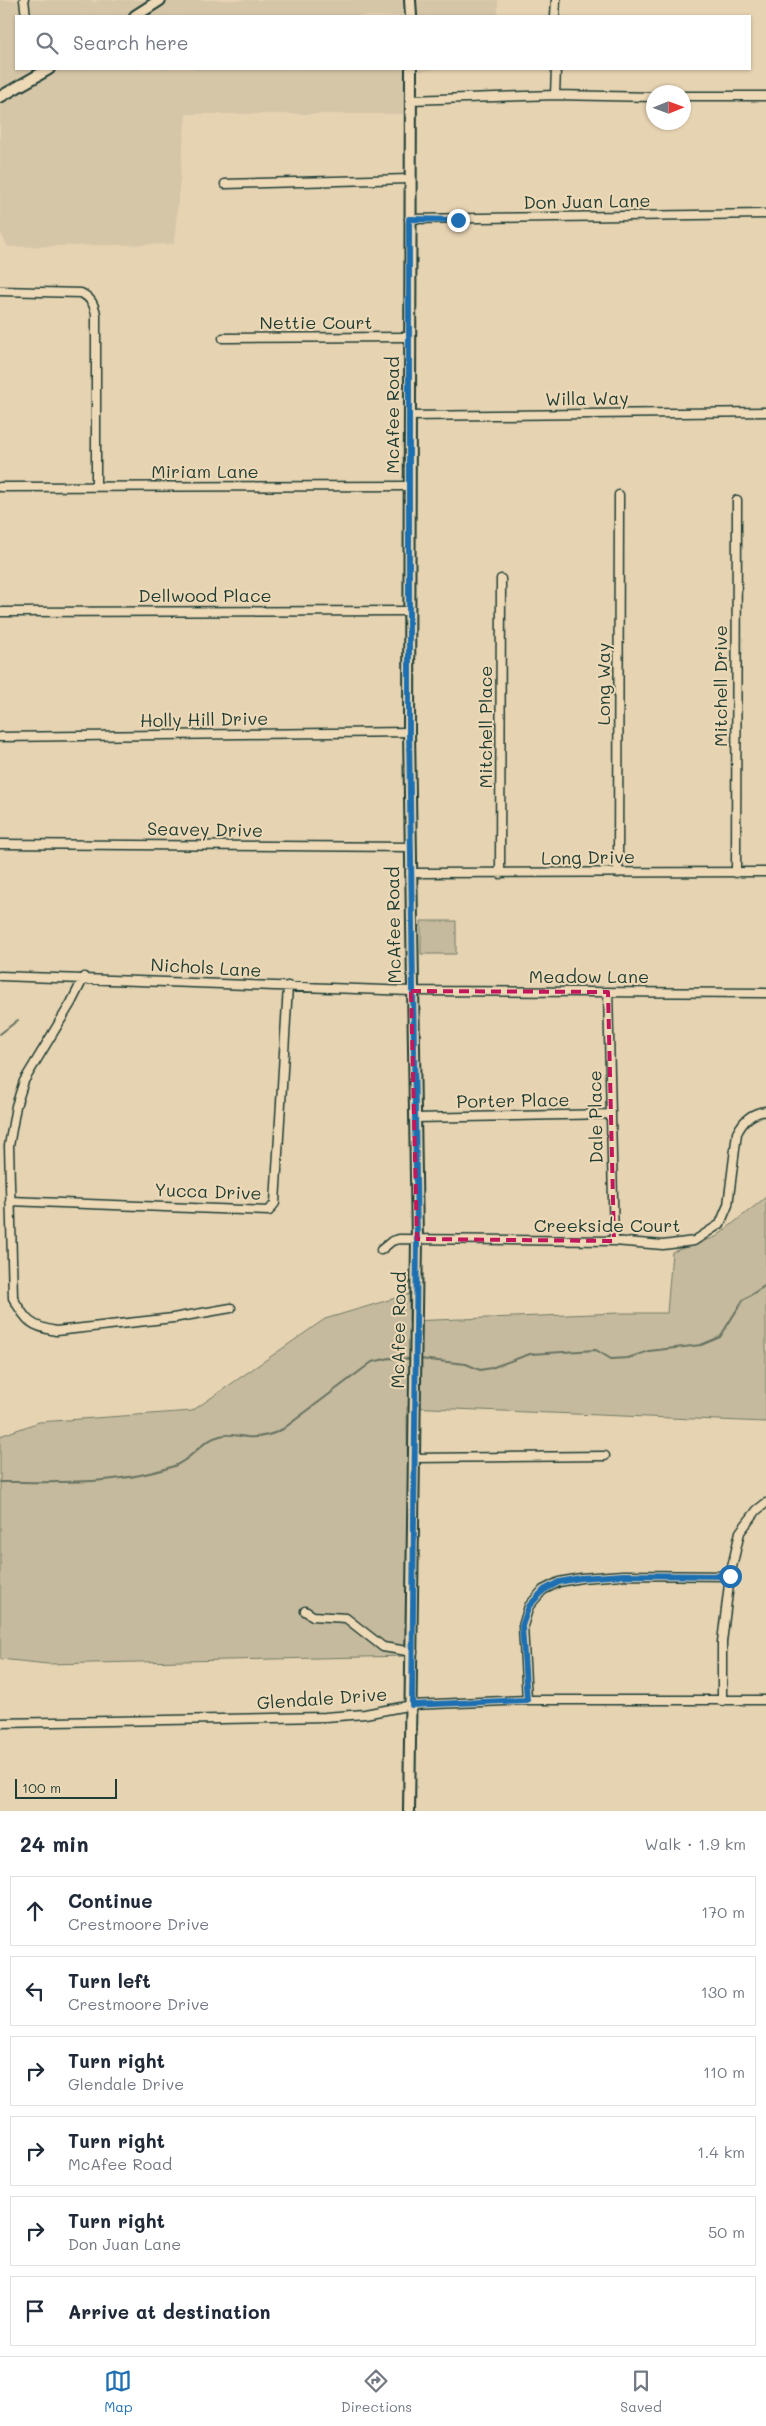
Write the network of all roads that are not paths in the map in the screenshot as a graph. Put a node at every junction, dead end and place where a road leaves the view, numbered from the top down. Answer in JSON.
{"nodes":[{"id":1,"x":24,"y":0,"type":"edge"},
{"id":2,"x":160,"y":0,"type":"edge"},
{"id":3,"x":410,"y":0,"type":"edge"},
{"id":4,"x":556,"y":0,"type":"edge"},
{"id":5,"x":147,"y":4,"type":"edge"},
{"id":6,"x":26,"y":15,"type":"edge"},
{"id":7,"x":136,"y":15,"type":"edge"},
{"id":8,"x":411,"y":15,"type":"edge"},
{"id":9,"x":555,"y":15,"type":"edge"},
{"id":10,"x":411,"y":70,"type":"edge"},
{"id":11,"x":556,"y":70,"type":"edge"},
{"id":12,"x":35,"y":73,"type":"edge"},
{"id":13,"x":555,"y":95,"type":"junction"},
{"id":14,"x":691,"y":96,"type":"edge"},
{"id":15,"x":764,"y":96,"type":"edge"},
{"id":16,"x":0,"y":97,"type":"edge"},
{"id":17,"x":646,"y":97,"type":"edge"},
{"id":18,"x":412,"y":100,"type":"junction"},
{"id":19,"x":410,"y":179,"type":"junction"},
{"id":20,"x":225,"y":184,"type":"dead end"},
{"id":21,"x":766,"y":214,"type":"edge"},
{"id":22,"x":409,"y":219,"type":"junction"},
{"id":23,"x":0,"y":291,"type":"edge"},
{"id":24,"x":409,"y":337,"type":"junction"},
{"id":25,"x":223,"y":338,"type":"dead end"},
{"id":26,"x":766,"y":412,"type":"edge"},
{"id":27,"x":409,"y":416,"type":"junction"},
{"id":28,"x":96,"y":485,"type":"junction"},
{"id":29,"x":0,"y":486,"type":"edge"},
{"id":30,"x":409,"y":486,"type":"junction"},
{"id":31,"x":619,"y":495,"type":"dead end"},
{"id":32,"x":737,"y":500,"type":"dead end"},
{"id":33,"x":502,"y":579,"type":"dead end"},
{"id":34,"x":410,"y":611,"type":"junction"},
{"id":35,"x":0,"y":612,"type":"edge"},
{"id":36,"x":409,"y":732,"type":"junction"},
{"id":37,"x":0,"y":737,"type":"edge"},
{"id":38,"x":0,"y":844,"type":"edge"},
{"id":39,"x":410,"y":847,"type":"junction"},
{"id":40,"x":618,"y":872,"type":"junction"},
{"id":41,"x":766,"y":872,"type":"edge"},
{"id":42,"x":410,"y":873,"type":"junction"},
{"id":43,"x":736,"y":873,"type":"junction"},
{"id":44,"x":500,"y":874,"type":"junction"},
{"id":45,"x":0,"y":976,"type":"edge"},
{"id":46,"x":84,"y":977,"type":"junction"},
{"id":47,"x":288,"y":986,"type":"junction"},
{"id":48,"x":411,"y":991,"type":"junction"},
{"id":49,"x":608,"y":992,"type":"junction"},
{"id":50,"x":766,"y":993,"type":"edge"},
{"id":51,"x":766,"y":1110,"type":"edge"},
{"id":52,"x":612,"y":1114,"type":"junction"},
{"id":53,"x":415,"y":1118,"type":"junction"},
{"id":54,"x":10,"y":1201,"type":"junction"},
{"id":55,"x":417,"y":1239,"type":"junction"},
{"id":56,"x":614,"y":1241,"type":"junction"},
{"id":57,"x":381,"y":1250,"type":"dead end"},
{"id":58,"x":231,"y":1308,"type":"dead end"},
{"id":59,"x":605,"y":1456,"type":"dead end"},
{"id":60,"x":414,"y":1458,"type":"junction"},
{"id":61,"x":766,"y":1503,"type":"edge"},
{"id":62,"x":730,"y":1576,"type":"junction"},
{"id":63,"x":304,"y":1611,"type":"dead end"},
{"id":64,"x":413,"y":1652,"type":"junction"},
{"id":65,"x":527,"y":1700,"type":"junction"},
{"id":66,"x":766,"y":1700,"type":"edge"},
{"id":67,"x":722,"y":1701,"type":"junction"},
{"id":68,"x":412,"y":1705,"type":"junction"},
{"id":69,"x":0,"y":1723,"type":"edge"},
{"id":70,"x":409,"y":1811,"type":"edge"}],
"edges":[{"from":1,"to":6,"type":"street"},
{"from":2,"to":5,"type":"street"},
{"from":3,"to":8,"type":"street"},
{"from":4,"to":9,"type":"street"},
{"from":5,"to":7,"type":"street"},
{"from":10,"to":18,"type":"street","name":"McAfee Road"},
{"from":11,"to":13,"type":"street"},
{"from":12,"to":16,"type":"street"},
{"from":13,"to":17,"type":"street"},
{"from":13,"to":18,"type":"street"},
{"from":14,"to":15,"type":"street"},
{"from":18,"to":19,"type":"street","name":"McAfee Road"},
{"from":19,"to":20,"type":"street"},
{"from":19,"to":22,"type":"street","name":"McAfee Road"},
{"from":21,"to":22,"type":"street","name":"Don Juan Lane"},
{"from":22,"to":24,"type":"street","name":"McAfee Road"},
{"from":23,"to":28,"type":"street"},
{"from":24,"to":25,"type":"street","name":"Nettie Court"},
{"from":24,"to":27,"type":"street","name":"McAfee Road"},
{"from":26,"to":27,"type":"street","name":"Willa Way"},
{"from":27,"to":30,"type":"street","name":"McAfee Road"},
{"from":28,"to":29,"type":"street","name":"Miriam Lane"},
{"from":28,"to":30,"type":"street","name":"Miriam Lane"},
{"from":30,"to":34,"type":"street","name":"McAfee Road"},
{"from":31,"to":40,"type":"street","name":"Long Way"},
{"from":32,"to":43,"type":"street","name":"Mitchell Drive"},
{"from":33,"to":44,"type":"street","name":"Mitchell Place"},
{"from":34,"to":35,"type":"street","name":"Dellwood Place"},
{"from":34,"to":36,"type":"street","name":"McAfee Road"},
{"from":36,"to":37,"type":"street","name":"Holly Hill Drive"},
{"from":36,"to":39,"type":"street","name":"McAfee Road"},
{"from":38,"to":39,"type":"street","name":"Seavey Drive"},
{"from":39,"to":42,"type":"street","name":"McAfee Road"},
{"from":40,"to":43,"type":"street","name":"Long Drive"},
{"from":40,"to":44,"type":"street","name":"Long Drive"},
{"from":41,"to":43,"type":"street","name":"Long Drive"},
{"from":42,"to":44,"type":"street","name":"Long Drive"},
{"from":42,"to":48,"type":"street","name":"McAfee Road"},
{"from":45,"to":46,"type":"street","name":"Nichols Lane"},
{"from":46,"to":47,"type":"street","name":"Nichols Lane"},
{"from":46,"to":54,"type":"street"},
{"from":47,"to":48,"type":"street","name":"Nichols Lane"},
{"from":47,"to":54,"type":"street","name":"Yucca Drive"},
{"from":48,"to":49,"type":"street","name":"Meadow Lane"},
{"from":48,"to":53,"type":"street","name":"McAfee Road"},
{"from":49,"to":50,"type":"street","name":"Meadow Lane"},
{"from":49,"to":52,"type":"street","name":"Dale Place"},
{"from":51,"to":56,"type":"street","name":"Creekside Court"},
{"from":52,"to":53,"type":"street","name":"Porter Place"},
{"from":52,"to":56,"type":"street","name":"Dale Place"},
{"from":53,"to":55,"type":"street","name":"McAfee Road"},
{"from":54,"to":58,"type":"street"},
{"from":55,"to":56,"type":"street","name":"Creekside Court"},
{"from":55,"to":57,"type":"street","name":"Creekside Court"},
{"from":55,"to":60,"type":"street","name":"McAfee Road"},
{"from":59,"to":60,"type":"street"},
{"from":60,"to":64,"type":"street","name":"McAfee Road"},
{"from":61,"to":62,"type":"street"},
{"from":62,"to":65,"type":"street"},
{"from":62,"to":67,"type":"street"},
{"from":63,"to":64,"type":"street"},
{"from":64,"to":68,"type":"street","name":"McAfee Road"},
{"from":65,"to":67,"type":"street","name":"Glendale Drive"},
{"from":65,"to":68,"type":"street","name":"Glendale Drive"},
{"from":66,"to":67,"type":"street","name":"Glendale Drive"},
{"from":68,"to":69,"type":"street","name":"Glendale Drive"},
{"from":68,"to":70,"type":"street","name":"McAfee Road"}]}
